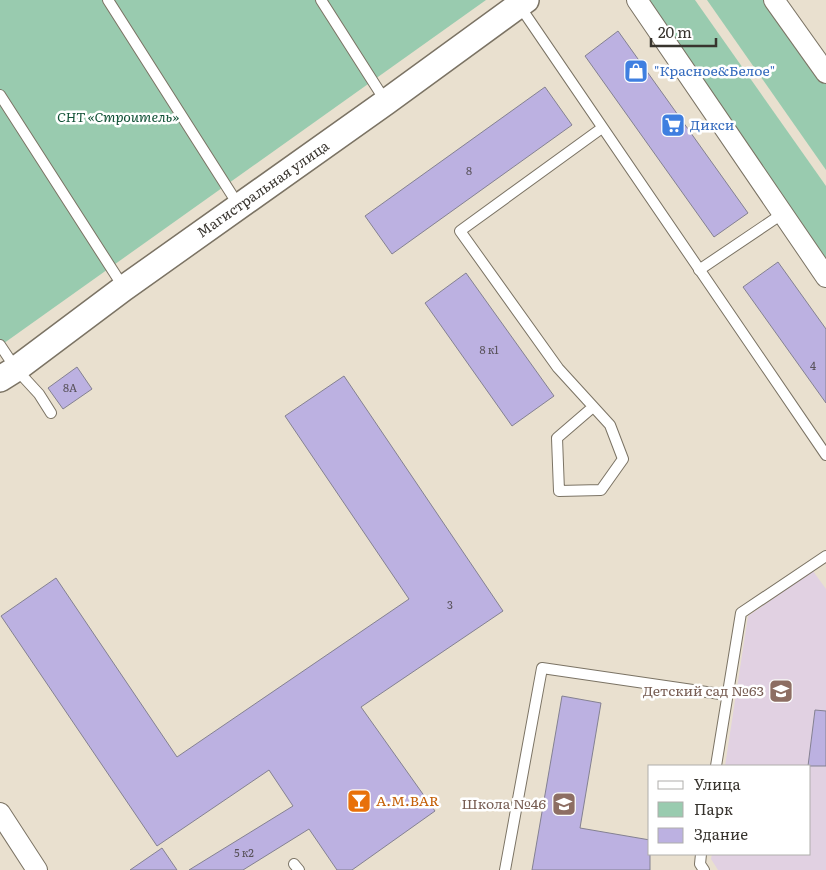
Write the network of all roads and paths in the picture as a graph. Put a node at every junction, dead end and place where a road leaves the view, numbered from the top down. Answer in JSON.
{"nodes":[{"id":1,"x":108,"y":0,"type":"edge"},
{"id":2,"x":321,"y":0,"type":"edge"},
{"id":3,"x":637,"y":0,"type":"edge"},
{"id":4,"x":774,"y":0,"type":"edge"},
{"id":5,"x":520,"y":2,"type":"edge"},
{"id":6,"x":826,"y":73,"type":"edge"},
{"id":7,"x":0,"y":95,"type":"edge"},
{"id":8,"x":386,"y":102,"type":"junction"},
{"id":9,"x":602,"y":128,"type":"junction"},
{"id":10,"x":239,"y":206,"type":"junction"},
{"id":11,"x":782,"y":214,"type":"junction"},
{"id":12,"x":699,"y":270,"type":"junction"},
{"id":13,"x":826,"y":277,"type":"edge"},
{"id":14,"x":124,"y":288,"type":"junction"},
{"id":15,"x":0,"y":345,"type":"edge"},
{"id":16,"x":8,"y":374,"type":"edge"},
{"id":17,"x":593,"y":407,"type":"junction"},
{"id":18,"x":51,"y":413,"type":"dead end"},
{"id":19,"x":826,"y":455,"type":"edge"},
{"id":20,"x":826,"y":556,"type":"edge"},
{"id":21,"x":728,"y":695,"type":"junction"},
{"id":22,"x":716,"y":765,"type":"edge"},
{"id":23,"x":0,"y":813,"type":"edge"},
{"id":24,"x":37,"y":870,"type":"edge"},
{"id":25,"x":505,"y":870,"type":"edge"}],
"edges":[{"from":1,"to":10,"type":"lane"},
{"from":2,"to":8,"type":"lane"},
{"from":3,"to":11,"type":"street"},
{"from":4,"to":6,"type":"street"},
{"from":5,"to":8,"type":"street","name":"Магистральная улица"},
{"from":5,"to":9,"type":"lane"},
{"from":7,"to":14,"type":"lane"},
{"from":8,"to":10,"type":"street","name":"Магистральная улица"},
{"from":9,"to":12,"type":"lane"},
{"from":9,"to":17,"type":"lane"},
{"from":10,"to":14,"type":"street","name":"Магистральная улица"},
{"from":11,"to":12,"type":"lane"},
{"from":11,"to":13,"type":"street"},
{"from":12,"to":19,"type":"lane"},
{"from":14,"to":16,"type":"street","name":"Магистральная улица"},
{"from":15,"to":16,"type":"lane"},
{"from":16,"to":18,"type":"lane"},
{"from":17,"to":17,"type":"lane"},
{"from":20,"to":21,"type":"lane"},
{"from":21,"to":22,"type":"lane"},
{"from":21,"to":25,"type":"lane"},
{"from":23,"to":24,"type":"street"}]}
